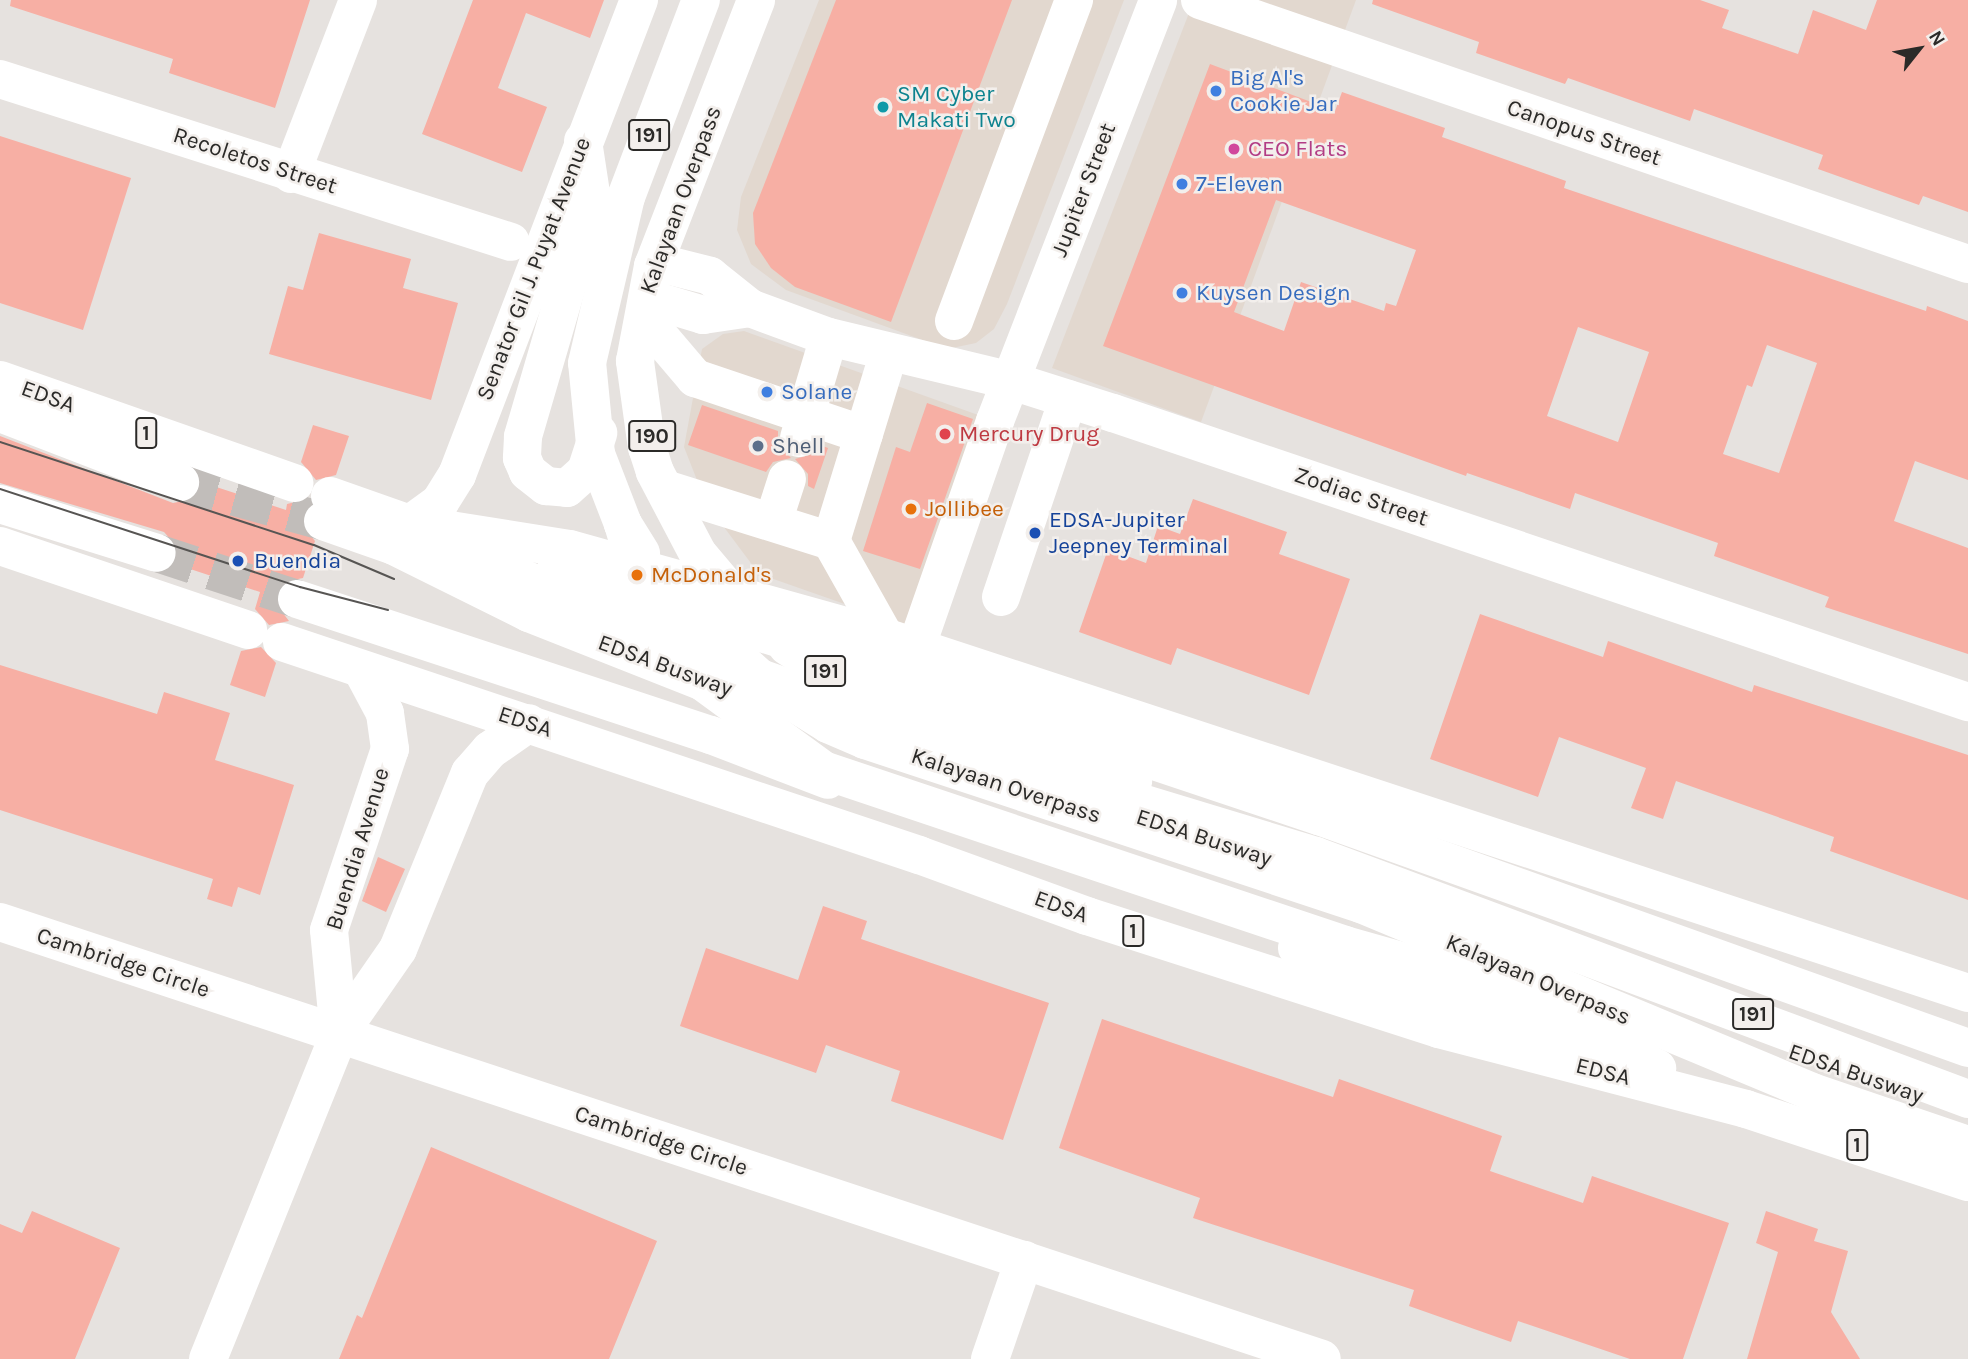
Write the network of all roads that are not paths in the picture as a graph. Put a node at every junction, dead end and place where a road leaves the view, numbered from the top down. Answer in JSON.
{"nodes":[{"id":1,"x":358,"y":0,"type":"edge"},
{"id":2,"x":639,"y":0,"type":"edge"},
{"id":3,"x":701,"y":0,"type":"edge"},
{"id":4,"x":756,"y":0,"type":"edge"},
{"id":5,"x":779,"y":0,"type":"edge"},
{"id":6,"x":1074,"y":0,"type":"edge"},
{"id":7,"x":1158,"y":0,"type":"edge"},
{"id":8,"x":1200,"y":0,"type":"edge"},
{"id":9,"x":0,"y":79,"type":"edge"},
{"id":10,"x":583,"y":141,"type":"junction"},
{"id":11,"x":291,"y":174,"type":"junction"},
{"id":12,"x":706,"y":190,"type":"junction"},
{"id":13,"x":512,"y":242,"type":"dead end"},
{"id":14,"x":1968,"y":264,"type":"edge"},
{"id":15,"x":675,"y":267,"type":"junction"},
{"id":16,"x":750,"y":308,"type":"junction"},
{"id":17,"x":659,"y":317,"type":"junction"},
{"id":18,"x":954,"y":321,"type":"dead end"},
{"id":19,"x":829,"y":337,"type":"junction"},
{"id":20,"x":889,"y":353,"type":"junction"},
{"id":21,"x":0,"y":380,"type":"edge"},
{"id":22,"x":1012,"y":381,"type":"junction"},
{"id":23,"x":1068,"y":399,"type":"junction"},
{"id":24,"x":0,"y":413,"type":"edge"},
{"id":25,"x":803,"y":426,"type":"junction"},
{"id":26,"x":864,"y":435,"type":"junction"},
{"id":27,"x":786,"y":479,"type":"dead end"},
{"id":28,"x":180,"y":482,"type":"tunnel mouth"},
{"id":29,"x":294,"y":483,"type":"dead end"},
{"id":30,"x":668,"y":490,"type":"junction"},
{"id":31,"x":0,"y":504,"type":"edge"},
{"id":32,"x":773,"y":522,"type":"junction"},
{"id":33,"x":410,"y":524,"type":"junction"},
{"id":34,"x":623,"y":524,"type":"junction"},
{"id":35,"x":831,"y":541,"type":"junction"},
{"id":36,"x":0,"y":546,"type":"edge"},
{"id":37,"x":157,"y":553,"type":"tunnel mouth"},
{"id":38,"x":729,"y":591,"type":"junction"},
{"id":39,"x":1001,"y":597,"type":"dead end"},
{"id":40,"x":297,"y":599,"type":"tunnel mouth"},
{"id":41,"x":900,"y":643,"type":"junction"},
{"id":42,"x":362,"y":670,"type":"junction"},
{"id":43,"x":1968,"y":702,"type":"edge"},
{"id":44,"x":778,"y":704,"type":"junction"},
{"id":45,"x":529,"y":723,"type":"junction"},
{"id":46,"x":762,"y":756,"type":"junction"},
{"id":47,"x":0,"y":922,"type":"edge"},
{"id":48,"x":1968,"y":993,"type":"edge"},
{"id":49,"x":339,"y":1034,"type":"junction"},
{"id":50,"x":1968,"y":1048,"type":"edge"},
{"id":51,"x":1968,"y":1093,"type":"edge"},
{"id":52,"x":1968,"y":1099,"type":"edge"},
{"id":53,"x":1746,"y":1109,"type":"junction"},
{"id":54,"x":1968,"y":1114,"type":"edge"},
{"id":55,"x":1968,"y":1145,"type":"edge"},
{"id":56,"x":1968,"y":1182,"type":"edge"},
{"id":57,"x":1024,"y":1261,"type":"junction"},
{"id":58,"x":208,"y":1359,"type":"edge"},
{"id":59,"x":990,"y":1359,"type":"edge"},
{"id":60,"x":1322,"y":1359,"type":"edge"}],
"edges":[{"from":1,"to":11,"type":"main road"},
{"from":2,"to":10,"type":"main road","name":"Senator Gil J. Puyat Avenue"},
{"from":3,"to":34,"type":"main road","name":"Kalayaan Overpass","number":"191"},
{"from":4,"to":51,"type":"main road","name":"Kalayaan Overpass","number":"191"},
{"from":5,"to":12,"type":"main road","number":"190"},
{"from":6,"to":18,"type":"main road"},
{"from":7,"to":22,"type":"main road","name":"Jupiter Street"},
{"from":8,"to":14,"type":"main road","name":"Canopus Street"},
{"from":9,"to":11,"type":"main road","name":"Recoletos Street"},
{"from":10,"to":12,"type":"main road"},
{"from":10,"to":33,"type":"main road","name":"Senator Gil J. Puyat Avenue"},
{"from":11,"to":13,"type":"main road","name":"Recoletos Street"},
{"from":12,"to":15,"type":"main road","number":"190"},
{"from":15,"to":16,"type":"main road","name":"Zodiac Street"},
{"from":15,"to":17,"type":"main road","number":"190"},
{"from":16,"to":17,"type":"main road","name":"Zodiac Street"},
{"from":16,"to":19,"type":"main road","name":"Zodiac Street"},
{"from":17,"to":25,"type":"main road"},
{"from":17,"to":30,"type":"main road","number":"190"},
{"from":19,"to":20,"type":"main road","name":"Zodiac Street"},
{"from":19,"to":25,"type":"main road"},
{"from":20,"to":22,"type":"main road","name":"Zodiac Street"},
{"from":20,"to":26,"type":"main road"},
{"from":21,"to":29,"type":"main road","name":"EDSA","number":"1"},
{"from":22,"to":23,"type":"main road","name":"Zodiac Street"},
{"from":22,"to":41,"type":"main road","name":"Jupiter Street"},
{"from":23,"to":39,"type":"main road"},
{"from":23,"to":43,"type":"main road","name":"Zodiac Street"},
{"from":24,"to":28,"type":"main road"},
{"from":25,"to":26,"type":"main road"},
{"from":26,"to":35,"type":"main road"},
{"from":27,"to":32,"type":"main road"},
{"from":30,"to":32,"type":"main road"},
{"from":30,"to":38,"type":"main road","number":"190"},
{"from":31,"to":37,"type":"main road"},
{"from":32,"to":35,"type":"main road"},
{"from":33,"to":38,"type":"main road"},
{"from":33,"to":44,"type":"main road","name":"EDSA Busway"},
{"from":33,"to":50,"type":"main road"},
{"from":33,"to":52,"type":"main road"},
{"from":34,"to":53,"type":"main road"},
{"from":34,"to":55,"type":"main road","name":"Kalayaan Overpass","number":"191"},
{"from":35,"to":41,"type":"main road"},
{"from":36,"to":42,"type":"main road","name":"EDSA","number":"1"},
{"from":38,"to":41,"type":"main road"},
{"from":40,"to":46,"type":"main road"},
{"from":41,"to":48,"type":"main road"},
{"from":42,"to":45,"type":"main road","name":"EDSA","number":"1"},
{"from":42,"to":49,"type":"main road","name":"Buendia Avenue"},
{"from":44,"to":46,"type":"main road"},
{"from":44,"to":54,"type":"main road","name":"EDSA Busway"},
{"from":45,"to":49,"type":"main road","name":"Buendia Avenue"},
{"from":45,"to":53,"type":"main road","name":"EDSA","number":"1"},
{"from":46,"to":53,"type":"main road"},
{"from":47,"to":49,"type":"main road","name":"Cambridge Circle"},
{"from":49,"to":57,"type":"main road","name":"Cambridge Circle"},
{"from":49,"to":58,"type":"main road","name":"Buendia Avenue"},
{"from":53,"to":56,"type":"main road","name":"EDSA","number":"1"},
{"from":57,"to":59,"type":"main road"},
{"from":57,"to":60,"type":"main road","name":"Cambridge Circle"}]}
